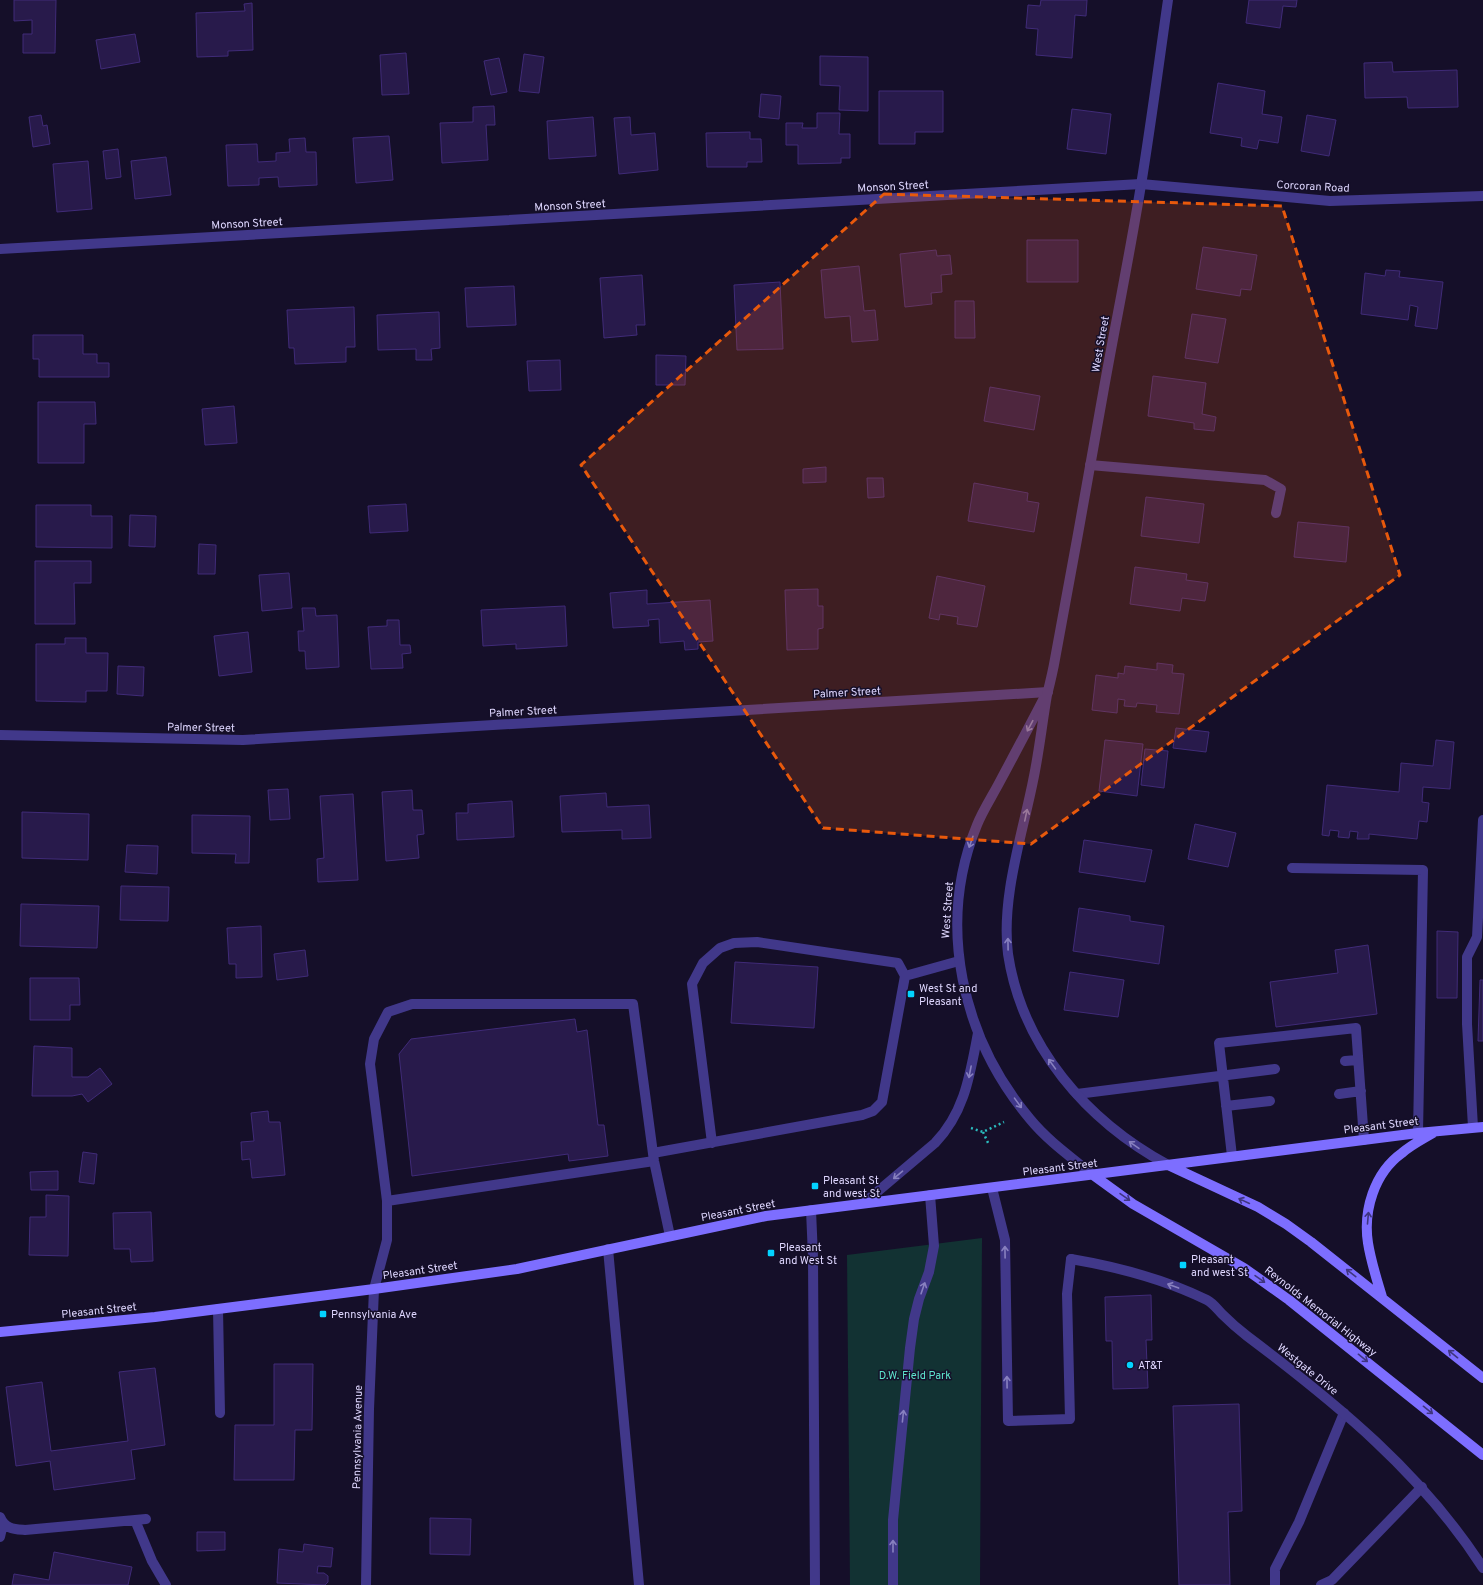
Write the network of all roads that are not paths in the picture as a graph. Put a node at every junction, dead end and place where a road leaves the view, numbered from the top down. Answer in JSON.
{"nodes":[{"id":1,"x":1168,"y":0,"type":"edge"},
{"id":2,"x":1141,"y":184,"type":"junction"},
{"id":3,"x":1483,"y":196,"type":"edge"},
{"id":4,"x":0,"y":249,"type":"edge"},
{"id":5,"x":1090,"y":466,"type":"junction"},
{"id":6,"x":1276,"y":513,"type":"dead end"},
{"id":7,"x":1048,"y":692,"type":"junction"},
{"id":8,"x":0,"y":735,"type":"edge"},
{"id":9,"x":1483,"y":820,"type":"edge"},
{"id":10,"x":1292,"y":868,"type":"dead end"},
{"id":11,"x":959,"y":961,"type":"junction"},
{"id":12,"x":905,"y":976,"type":"junction"},
{"id":13,"x":978,"y":1034,"type":"junction"},
{"id":14,"x":1358,"y":1060,"type":"junction"},
{"id":15,"x":1345,"y":1061,"type":"dead end"},
{"id":16,"x":1275,"y":1069,"type":"dead end"},
{"id":17,"x":1223,"y":1075,"type":"junction"},
{"id":18,"x":1361,"y":1091,"type":"junction"},
{"id":19,"x":1077,"y":1094,"type":"junction"},
{"id":20,"x":1339,"y":1094,"type":"dead end"},
{"id":21,"x":1270,"y":1101,"type":"dead end"},
{"id":22,"x":1226,"y":1106,"type":"junction"},
{"id":23,"x":1478,"y":1127,"type":"edge"},
{"id":24,"x":1436,"y":1131,"type":"junction"},
{"id":25,"x":1418,"y":1133,"type":"junction"},
{"id":26,"x":1364,"y":1140,"type":"junction"},
{"id":27,"x":712,"y":1143,"type":"junction"},
{"id":28,"x":1232,"y":1156,"type":"junction"},
{"id":29,"x":653,"y":1157,"type":"junction"},
{"id":30,"x":1168,"y":1165,"type":"junction"},
{"id":31,"x":1093,"y":1175,"type":"junction"},
{"id":32,"x":992,"y":1188,"type":"junction"},
{"id":33,"x":930,"y":1195,"type":"junction"},
{"id":34,"x":387,"y":1201,"type":"junction"},
{"id":35,"x":864,"y":1203,"type":"junction"},
{"id":36,"x":811,"y":1210,"type":"junction"},
{"id":37,"x":670,"y":1236,"type":"junction"},
{"id":38,"x":608,"y":1249,"type":"junction"},
{"id":39,"x":374,"y":1289,"type":"junction"},
{"id":40,"x":1382,"y":1297,"type":"junction"},
{"id":41,"x":218,"y":1309,"type":"junction"},
{"id":42,"x":0,"y":1332,"type":"edge"},
{"id":43,"x":1483,"y":1378,"type":"edge"},
{"id":44,"x":220,"y":1413,"type":"dead end"},
{"id":45,"x":1344,"y":1413,"type":"junction"},
{"id":46,"x":1483,"y":1455,"type":"edge"},
{"id":47,"x":1422,"y":1487,"type":"junction"},
{"id":48,"x":146,"y":1519,"type":"dead end"},
{"id":49,"x":135,"y":1520,"type":"junction"},
{"id":50,"x":1,"y":1521,"type":"edge"},
{"id":51,"x":0,"y":1537,"type":"edge"},
{"id":52,"x":1483,"y":1568,"type":"edge"},
{"id":53,"x":1333,"y":1583,"type":"edge"},
{"id":54,"x":166,"y":1585,"type":"edge"},
{"id":55,"x":366,"y":1585,"type":"edge"},
{"id":56,"x":639,"y":1585,"type":"edge"},
{"id":57,"x":815,"y":1585,"type":"edge"},
{"id":58,"x":893,"y":1585,"type":"edge"},
{"id":59,"x":1274,"y":1585,"type":"edge"},
{"id":60,"x":1320,"y":1585,"type":"edge"}],
"edges":[{"from":1,"to":2,"type":"street","name":"West Street"},
{"from":2,"to":3,"type":"street","name":"Corcoran Road"},
{"from":2,"to":4,"type":"street","name":"Monson Street"},
{"from":2,"to":5,"type":"street","name":"West Street"},
{"from":5,"to":6,"type":"street"},
{"from":5,"to":7,"type":"street","name":"West Street"},
{"from":7,"to":8,"type":"street","name":"Palmer Street"},
{"from":7,"to":11,"type":"street","name":"West Street","one_way":true},
{"from":19,"to":7,"type":"street","name":"West Street","one_way":true},
{"from":9,"to":23,"type":"street"},
{"from":10,"to":25,"type":"street"},
{"from":11,"to":12,"type":"street"},
{"from":11,"to":13,"type":"street","name":"West Street"},
{"from":12,"to":27,"type":"street"},
{"from":12,"to":27,"type":"street"},
{"from":13,"to":31,"type":"street","name":"West Street","one_way":true},
{"from":13,"to":35,"type":"street","one_way":true},
{"from":14,"to":15,"type":"street"},
{"from":14,"to":17,"type":"street"},
{"from":14,"to":18,"type":"street"},
{"from":16,"to":17,"type":"street"},
{"from":17,"to":19,"type":"street"},
{"from":17,"to":22,"type":"street"},
{"from":18,"to":20,"type":"street"},
{"from":18,"to":26,"type":"street"},
{"from":30,"to":19,"type":"street","name":"West Street","one_way":true},
{"from":21,"to":22,"type":"street"},
{"from":22,"to":28,"type":"street"},
{"from":23,"to":24,"type":"main road","name":"Pleasant Street"},
{"from":24,"to":25,"type":"main road","name":"Pleasant Street"},
{"from":40,"to":24,"type":"main road","one_way":true},
{"from":25,"to":26,"type":"main road","name":"Pleasant Street"},
{"from":26,"to":28,"type":"main road","name":"Pleasant Street"},
{"from":27,"to":29,"type":"street"},
{"from":28,"to":30,"type":"main road","name":"Pleasant Street"},
{"from":29,"to":34,"type":"street"},
{"from":29,"to":34,"type":"street","name":"Pennsylvania Avenue"},
{"from":29,"to":37,"type":"street"},
{"from":30,"to":31,"type":"main road","name":"Pleasant Street"},
{"from":40,"to":30,"type":"main road","one_way":true},
{"from":31,"to":32,"type":"main road","name":"Pleasant Street"},
{"from":31,"to":46,"type":"main road","name":"Reynolds Memorial Highway","one_way":true},
{"from":32,"to":33,"type":"main road","name":"Pleasant Street"},
{"from":45,"to":32,"type":"street","name":"Westgate Drive","one_way":true},
{"from":33,"to":35,"type":"main road","name":"Pleasant Street"},
{"from":58,"to":33,"type":"street","one_way":true},
{"from":34,"to":39,"type":"street","name":"Pennsylvania Avenue"},
{"from":35,"to":36,"type":"main road","name":"Pleasant Street"},
{"from":36,"to":37,"type":"main road","name":"Pleasant Street"},
{"from":36,"to":57,"type":"street"},
{"from":37,"to":38,"type":"main road","name":"Pleasant Street"},
{"from":38,"to":39,"type":"main road","name":"Pleasant Street"},
{"from":38,"to":56,"type":"street"},
{"from":39,"to":41,"type":"main road","name":"Pleasant Street"},
{"from":39,"to":55,"type":"street","name":"Pennsylvania Avenue"},
{"from":43,"to":40,"type":"main road","one_way":true},
{"from":41,"to":42,"type":"main road","name":"Pleasant Street"},
{"from":41,"to":44,"type":"street"},
{"from":45,"to":47,"type":"street","name":"Westgate Drive"},
{"from":45,"to":59,"type":"street"},
{"from":47,"to":52,"type":"street","name":"Westgate Drive"},
{"from":47,"to":53,"type":"street"},
{"from":48,"to":49,"type":"street"},
{"from":49,"to":50,"type":"street"},
{"from":49,"to":54,"type":"street"},
{"from":50,"to":51,"type":"street"},
{"from":53,"to":60,"type":"street"}]}
